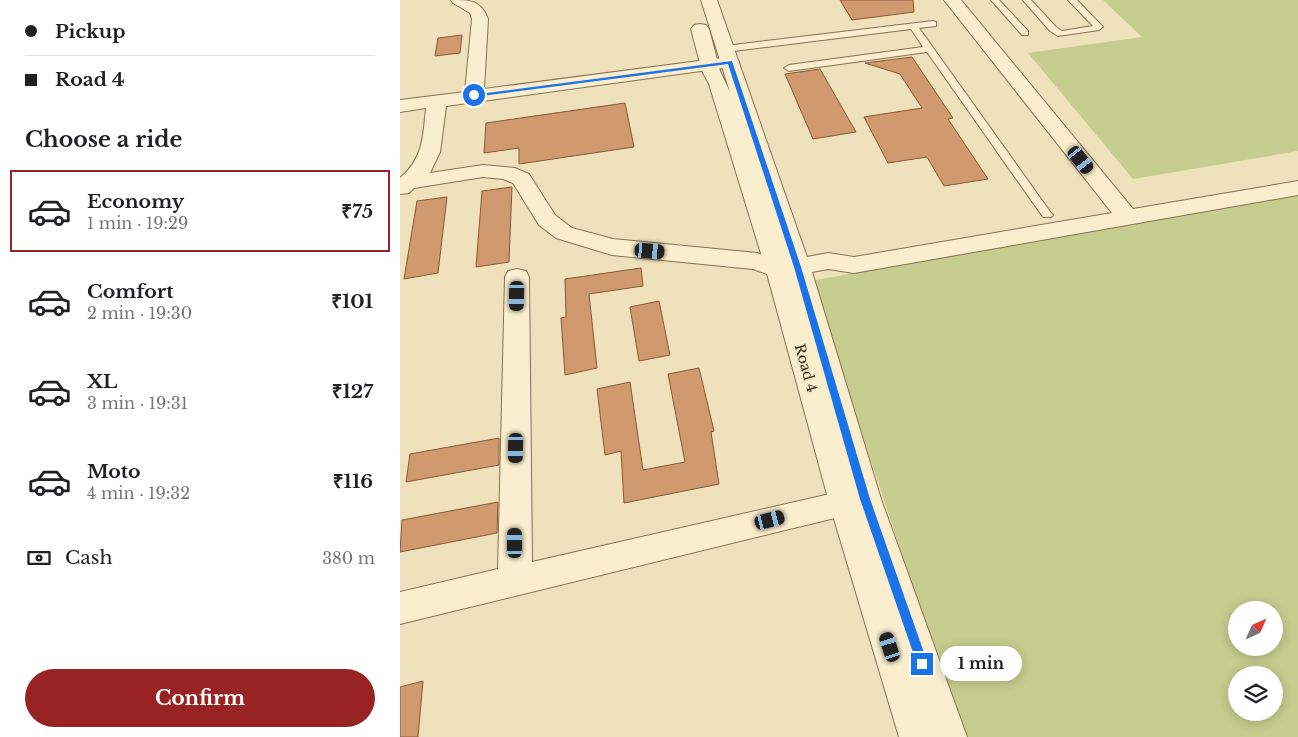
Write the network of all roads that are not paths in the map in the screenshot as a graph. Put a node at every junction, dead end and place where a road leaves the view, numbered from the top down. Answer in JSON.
{"nodes":[{"id":1,"x":459,"y":0,"type":"edge"},
{"id":2,"x":692,"y":0,"type":"edge"},
{"id":3,"x":709,"y":0,"type":"edge"},
{"id":4,"x":952,"y":0,"type":"edge"},
{"id":5,"x":995,"y":0,"type":"edge"},
{"id":6,"x":1027,"y":0,"type":"edge"},
{"id":7,"x":1072,"y":0,"type":"edge"},
{"id":8,"x":933,"y":24,"type":"dead end"},
{"id":9,"x":913,"y":26,"type":"junction"},
{"id":10,"x":1025,"y":33,"type":"dead end"},
{"id":11,"x":929,"y":49,"type":"junction"},
{"id":12,"x":722,"y":59,"type":"junction"},
{"id":13,"x":789,"y":68,"type":"dead end"},
{"id":14,"x":474,"y":95,"type":"junction"},
{"id":15,"x":437,"y":100,"type":"junction"},
{"id":16,"x":400,"y":106,"type":"edge"},
{"id":17,"x":1298,"y":172,"type":"edge"},
{"id":18,"x":404,"y":186,"type":"edge"},
{"id":19,"x":1298,"y":188,"type":"edge"},
{"id":20,"x":1122,"y":210,"type":"junction"},
{"id":21,"x":1047,"y":215,"type":"junction"},
{"id":22,"x":828,"y":261,"type":"junction"},
{"id":23,"x":788,"y":268,"type":"junction"},
{"id":24,"x":517,"y":277,"type":"dead end"},
{"id":25,"x":855,"y":500,"type":"junction"},
{"id":26,"x":514,"y":581,"type":"junction"},
{"id":27,"x":400,"y":608,"type":"edge"},
{"id":28,"x":918,"y":737,"type":"edge"},
{"id":29,"x":948,"y":737,"type":"edge"}],
"edges":[{"from":1,"to":14,"type":"street"},
{"from":2,"to":12,"type":"street","name":"Road 4"},
{"from":3,"to":12,"type":"street","name":"Road 4"},
{"from":4,"to":20,"type":"street"},
{"from":5,"to":10,"type":"lane"},
{"from":6,"to":7,"type":"lane"},
{"from":8,"to":9,"type":"lane"},
{"from":9,"to":11,"type":"lane"},
{"from":9,"to":12,"type":"lane"},
{"from":11,"to":13,"type":"lane"},
{"from":11,"to":21,"type":"lane"},
{"from":12,"to":14,"type":"street"},
{"from":12,"to":23,"type":"street","name":"Road 4"},
{"from":14,"to":15,"type":"street"},
{"from":15,"to":16,"type":"street"},
{"from":15,"to":18,"type":"street"},
{"from":17,"to":20,"type":"street"},
{"from":18,"to":23,"type":"street"},
{"from":19,"to":20,"type":"street"},
{"from":20,"to":21,"type":"street"},
{"from":20,"to":22,"type":"street"},
{"from":21,"to":22,"type":"street"},
{"from":22,"to":23,"type":"street"},
{"from":23,"to":25,"type":"street","name":"Road 4"},
{"from":24,"to":26,"type":"street"},
{"from":25,"to":26,"type":"street"},
{"from":25,"to":28,"type":"street","name":"Road 4"},
{"from":25,"to":29,"type":"street","name":"Road 4"},
{"from":26,"to":27,"type":"street"}]}
